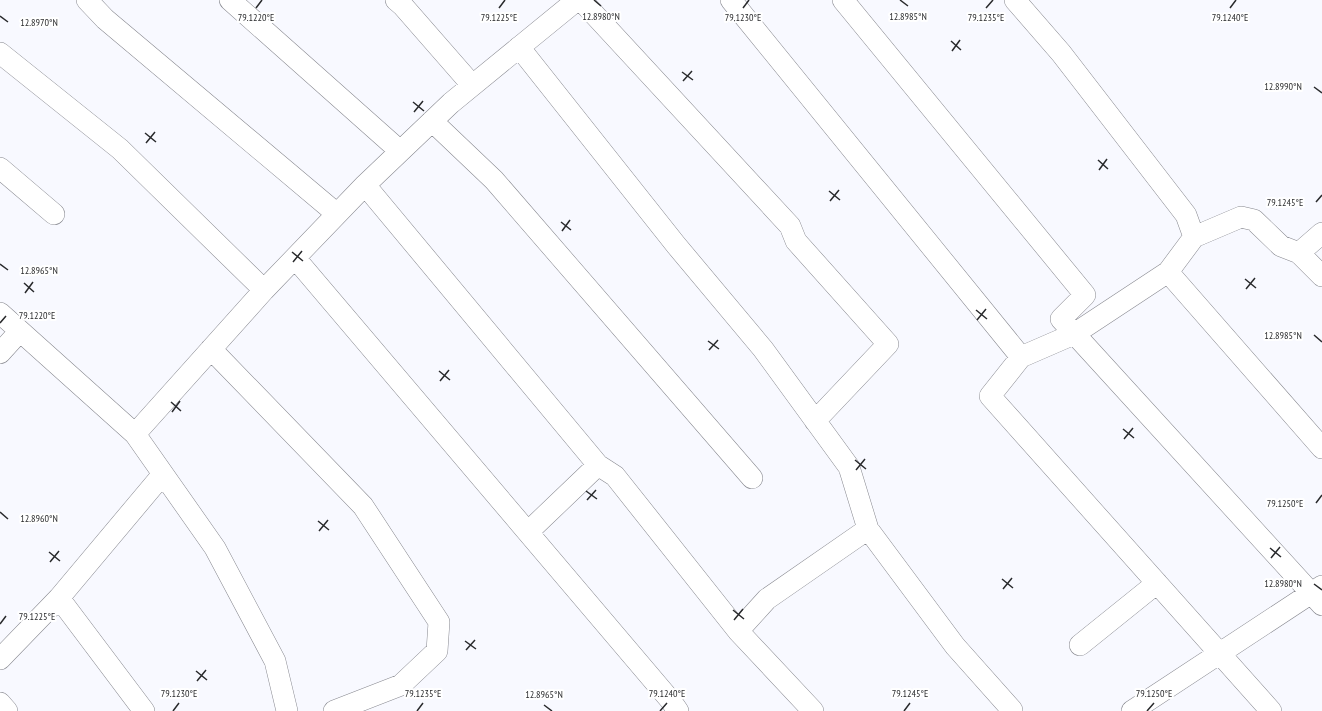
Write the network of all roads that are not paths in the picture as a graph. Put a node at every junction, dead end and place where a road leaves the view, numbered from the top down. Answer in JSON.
{"nodes":[{"id":1,"x":87,"y":0,"type":"edge"},
{"id":2,"x":230,"y":0,"type":"edge"},
{"id":3,"x":396,"y":0,"type":"edge"},
{"id":4,"x":577,"y":0,"type":"edge"},
{"id":5,"x":581,"y":0,"type":"edge"},
{"id":6,"x":731,"y":0,"type":"edge"},
{"id":7,"x":843,"y":0,"type":"edge"},
{"id":8,"x":1015,"y":0,"type":"edge"},
{"id":9,"x":519,"y":47,"type":"junction"},
{"id":10,"x":0,"y":53,"type":"edge"},
{"id":11,"x":472,"y":86,"type":"junction"},
{"id":12,"x":432,"y":120,"type":"junction"},
{"id":13,"x":400,"y":151,"type":"junction"},
{"id":14,"x":0,"y":168,"type":"edge"},
{"id":15,"x":365,"y":185,"type":"junction"},
{"id":16,"x":54,"y":214,"type":"dead end"},
{"id":17,"x":337,"y":214,"type":"junction"},
{"id":18,"x":1322,"y":233,"type":"edge"},
{"id":19,"x":1194,"y":237,"type":"junction"},
{"id":20,"x":1299,"y":253,"type":"junction"},
{"id":21,"x":295,"y":258,"type":"junction"},
{"id":22,"x":1168,"y":272,"type":"junction"},
{"id":23,"x":1322,"y":276,"type":"edge"},
{"id":24,"x":264,"y":290,"type":"junction"},
{"id":25,"x":0,"y":313,"type":"edge"},
{"id":26,"x":20,"y":331,"type":"junction"},
{"id":27,"x":1074,"y":334,"type":"junction"},
{"id":28,"x":211,"y":349,"type":"junction"},
{"id":29,"x":0,"y":353,"type":"edge"},
{"id":30,"x":1021,"y":357,"type":"junction"},
{"id":31,"x":815,"y":421,"type":"junction"},
{"id":32,"x":136,"y":434,"type":"junction"},
{"id":33,"x":1322,"y":448,"type":"edge"},
{"id":34,"x":598,"y":465,"type":"junction"},
{"id":35,"x":164,"y":474,"type":"junction"},
{"id":36,"x":752,"y":478,"type":"dead end"},
{"id":37,"x":868,"y":529,"type":"junction"},
{"id":38,"x":528,"y":532,"type":"junction"},
{"id":39,"x":1157,"y":583,"type":"junction"},
{"id":40,"x":1319,"y":595,"type":"edge"},
{"id":41,"x":59,"y":598,"type":"junction"},
{"id":42,"x":738,"y":631,"type":"junction"},
{"id":43,"x":1080,"y":645,"type":"dead end"},
{"id":44,"x":1220,"y":654,"type":"junction"},
{"id":45,"x":0,"y":658,"type":"edge"},
{"id":46,"x":0,"y":703,"type":"edge"},
{"id":47,"x":7,"y":711,"type":"edge"},
{"id":48,"x":144,"y":711,"type":"edge"},
{"id":49,"x":287,"y":711,"type":"edge"},
{"id":50,"x":334,"y":711,"type":"edge"},
{"id":51,"x":678,"y":711,"type":"edge"},
{"id":52,"x":813,"y":711,"type":"edge"},
{"id":53,"x":1012,"y":711,"type":"edge"},
{"id":54,"x":1132,"y":711,"type":"edge"},
{"id":55,"x":1271,"y":711,"type":"edge"}],
"edges":[{"from":1,"to":17,"type":"street"},
{"from":2,"to":13,"type":"street"},
{"from":3,"to":11,"type":"street"},
{"from":4,"to":9,"type":"street"},
{"from":5,"to":31,"type":"street"},
{"from":6,"to":30,"type":"street"},
{"from":7,"to":27,"type":"street"},
{"from":8,"to":19,"type":"street"},
{"from":9,"to":11,"type":"street"},
{"from":9,"to":31,"type":"street"},
{"from":10,"to":24,"type":"street"},
{"from":11,"to":12,"type":"street"},
{"from":12,"to":13,"type":"street"},
{"from":12,"to":36,"type":"street"},
{"from":13,"to":15,"type":"street"},
{"from":14,"to":16,"type":"street"},
{"from":15,"to":17,"type":"street"},
{"from":15,"to":34,"type":"street"},
{"from":17,"to":21,"type":"street"},
{"from":18,"to":20,"type":"street"},
{"from":19,"to":20,"type":"street"},
{"from":19,"to":22,"type":"street"},
{"from":20,"to":23,"type":"street"},
{"from":21,"to":24,"type":"street"},
{"from":21,"to":38,"type":"street"},
{"from":22,"to":27,"type":"street"},
{"from":22,"to":33,"type":"street"},
{"from":24,"to":28,"type":"street"},
{"from":25,"to":26,"type":"street"},
{"from":26,"to":29,"type":"street"},
{"from":26,"to":32,"type":"street"},
{"from":27,"to":30,"type":"street"},
{"from":27,"to":40,"type":"street"},
{"from":28,"to":32,"type":"street"},
{"from":28,"to":50,"type":"street"},
{"from":30,"to":39,"type":"street"},
{"from":31,"to":37,"type":"street"},
{"from":32,"to":35,"type":"street"},
{"from":34,"to":38,"type":"street"},
{"from":34,"to":42,"type":"street"},
{"from":35,"to":41,"type":"street"},
{"from":35,"to":49,"type":"street"},
{"from":37,"to":42,"type":"street"},
{"from":37,"to":53,"type":"street"},
{"from":38,"to":51,"type":"street"},
{"from":39,"to":43,"type":"street"},
{"from":39,"to":44,"type":"street"},
{"from":40,"to":44,"type":"street"},
{"from":41,"to":45,"type":"street"},
{"from":41,"to":48,"type":"street"},
{"from":42,"to":52,"type":"street"},
{"from":44,"to":54,"type":"street"},
{"from":44,"to":55,"type":"street"},
{"from":46,"to":47,"type":"street"}]}
